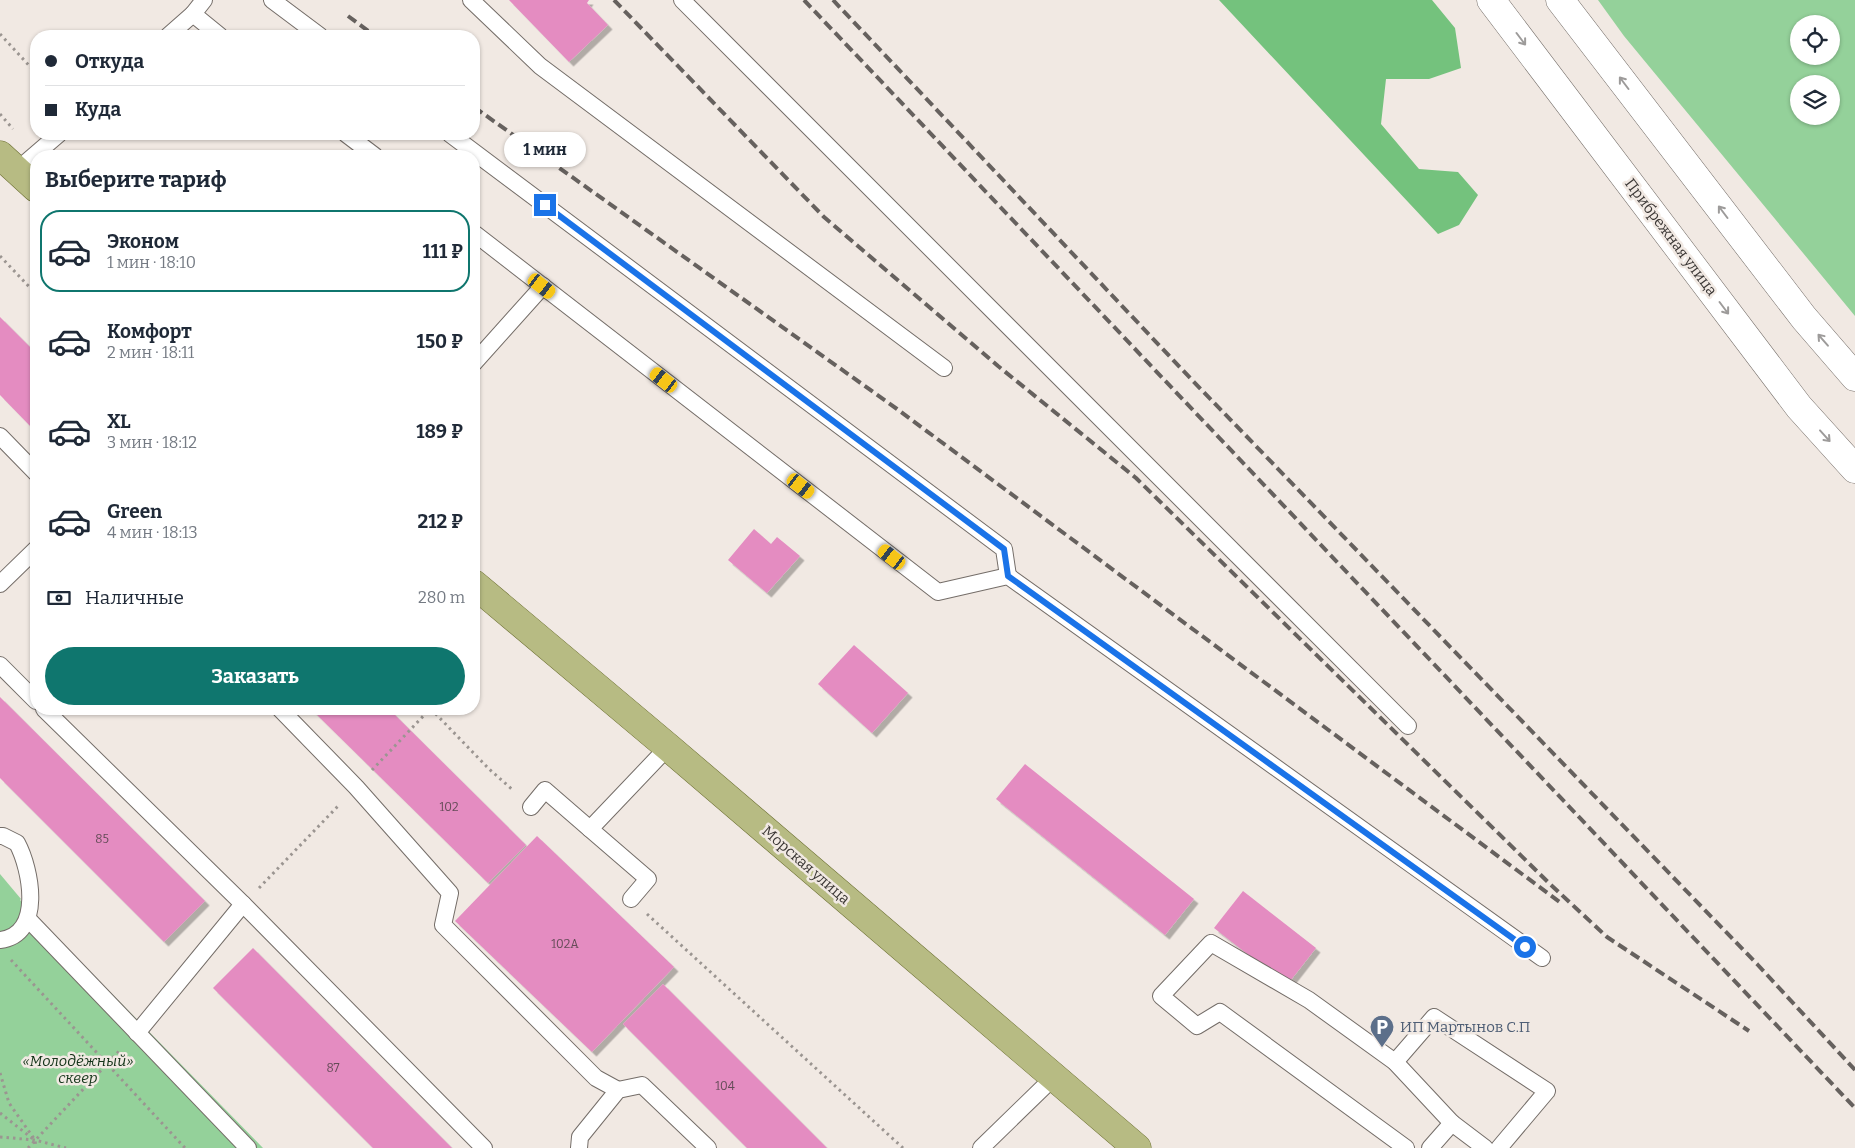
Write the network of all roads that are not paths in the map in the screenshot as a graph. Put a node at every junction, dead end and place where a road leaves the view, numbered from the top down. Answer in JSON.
{"nodes":[{"id":1,"x":204,"y":0,"type":"edge"},
{"id":2,"x":272,"y":0,"type":"edge"},
{"id":3,"x":471,"y":0,"type":"edge"},
{"id":4,"x":682,"y":0,"type":"edge"},
{"id":5,"x":1491,"y":0,"type":"edge"},
{"id":6,"x":1560,"y":0,"type":"edge"},
{"id":7,"x":193,"y":14,"type":"junction"},
{"id":8,"x":175,"y":30,"type":"edge"},
{"id":9,"x":213,"y":30,"type":"edge"},
{"id":10,"x":312,"y":30,"type":"edge"},
{"id":11,"x":48,"y":140,"type":"edge"},
{"id":12,"x":354,"y":140,"type":"edge"},
{"id":13,"x":458,"y":140,"type":"edge"},
{"id":14,"x":30,"y":150,"type":"edge"},
{"id":15,"x":31,"y":150,"type":"edge"},
{"id":16,"x":367,"y":150,"type":"edge"},
{"id":17,"x":471,"y":150,"type":"edge"},
{"id":18,"x":480,"y":156,"type":"edge"},
{"id":19,"x":8,"y":163,"type":"edge"},
{"id":20,"x":30,"y":183,"type":"edge"},
{"id":21,"x":480,"y":238,"type":"edge"},
{"id":22,"x":542,"y":286,"type":"junction"},
{"id":23,"x":480,"y":357,"type":"edge"},
{"id":24,"x":944,"y":368,"type":"dead end"},
{"id":25,"x":1855,"y":376,"type":"edge"},
{"id":26,"x":0,"y":436,"type":"edge"},
{"id":27,"x":30,"y":467,"type":"edge"},
{"id":28,"x":1855,"y":469,"type":"edge"},
{"id":29,"x":30,"y":555,"type":"edge"},
{"id":30,"x":1008,"y":576,"type":"junction"},
{"id":31,"x":0,"y":584,"type":"edge"},
{"id":32,"x":480,"y":589,"type":"edge"},
{"id":33,"x":0,"y":665,"type":"edge"},
{"id":34,"x":30,"y":695,"type":"edge"},
{"id":35,"x":50,"y":715,"type":"edge"},
{"id":36,"x":286,"y":715,"type":"edge"},
{"id":37,"x":1408,"y":726,"type":"dead end"},
{"id":38,"x":668,"y":746,"type":"junction"},
{"id":39,"x":531,"y":807,"type":"road end"},
{"id":40,"x":590,"y":829,"type":"junction"},
{"id":41,"x":0,"y":836,"type":"edge"},
{"id":42,"x":631,"y":899,"type":"road end"},
{"id":43,"x":243,"y":904,"type":"junction"},
{"id":44,"x":28,"y":919,"type":"junction"},
{"id":45,"x":0,"y":940,"type":"edge"},
{"id":46,"x":1542,"y":958,"type":"dead end"},
{"id":47,"x":137,"y":1032,"type":"junction"},
{"id":48,"x":1395,"y":1062,"type":"junction"},
{"id":49,"x":1054,"y":1077,"type":"junction"},
{"id":50,"x":618,"y":1090,"type":"junction"},
{"id":51,"x":1452,"y":1122,"type":"junction"},
{"id":52,"x":248,"y":1148,"type":"edge"},
{"id":53,"x":484,"y":1148,"type":"edge"},
{"id":54,"x":579,"y":1148,"type":"edge"},
{"id":55,"x":708,"y":1148,"type":"edge"},
{"id":56,"x":981,"y":1148,"type":"edge"},
{"id":57,"x":1137,"y":1148,"type":"edge"},
{"id":58,"x":1406,"y":1148,"type":"edge"},
{"id":59,"x":1430,"y":1148,"type":"edge"},
{"id":60,"x":1485,"y":1148,"type":"edge"},
{"id":61,"x":1499,"y":1148,"type":"edge"}],
"edges":[{"from":1,"to":7,"type":"lane"},
{"from":2,"to":10,"type":"lane"},
{"from":3,"to":24,"type":"lane"},
{"from":4,"to":37,"type":"lane"},
{"from":5,"to":28,"type":"main road","name":"Прибрежная улица","one_way":true},
{"from":25,"to":6,"type":"main road","one_way":true},
{"from":7,"to":8,"type":"lane"},
{"from":7,"to":9,"type":"lane"},
{"from":11,"to":15,"type":"lane"},
{"from":12,"to":16,"type":"lane"},
{"from":13,"to":17,"type":"lane"},
{"from":14,"to":19,"type":"lane"},
{"from":18,"to":30,"type":"lane"},
{"from":19,"to":20,"type":"main road"},
{"from":21,"to":22,"type":"lane"},
{"from":22,"to":23,"type":"lane"},
{"from":22,"to":30,"type":"lane"},
{"from":26,"to":27,"type":"lane"},
{"from":29,"to":31,"type":"lane"},
{"from":30,"to":46,"type":"lane"},
{"from":32,"to":38,"type":"main road","name":"Морская улица"},
{"from":33,"to":34,"type":"lane"},
{"from":35,"to":43,"type":"lane"},
{"from":36,"to":50,"type":"lane"},
{"from":38,"to":40,"type":"lane"},
{"from":38,"to":49,"type":"main road","name":"Морская улица"},
{"from":39,"to":40,"type":"lane"},
{"from":40,"to":42,"type":"lane"},
{"from":41,"to":44,"type":"lane"},
{"from":43,"to":47,"type":"lane"},
{"from":43,"to":53,"type":"lane"},
{"from":44,"to":45,"type":"lane"},
{"from":44,"to":47,"type":"lane"},
{"from":47,"to":52,"type":"lane"},
{"from":48,"to":51,"type":"lane"},
{"from":48,"to":58,"type":"lane"},
{"from":48,"to":61,"type":"lane"},
{"from":49,"to":56,"type":"lane"},
{"from":49,"to":57,"type":"main road","name":"Морская улица"},
{"from":50,"to":54,"type":"lane"},
{"from":50,"to":55,"type":"lane"},
{"from":51,"to":59,"type":"lane"},
{"from":51,"to":60,"type":"lane"}]}
